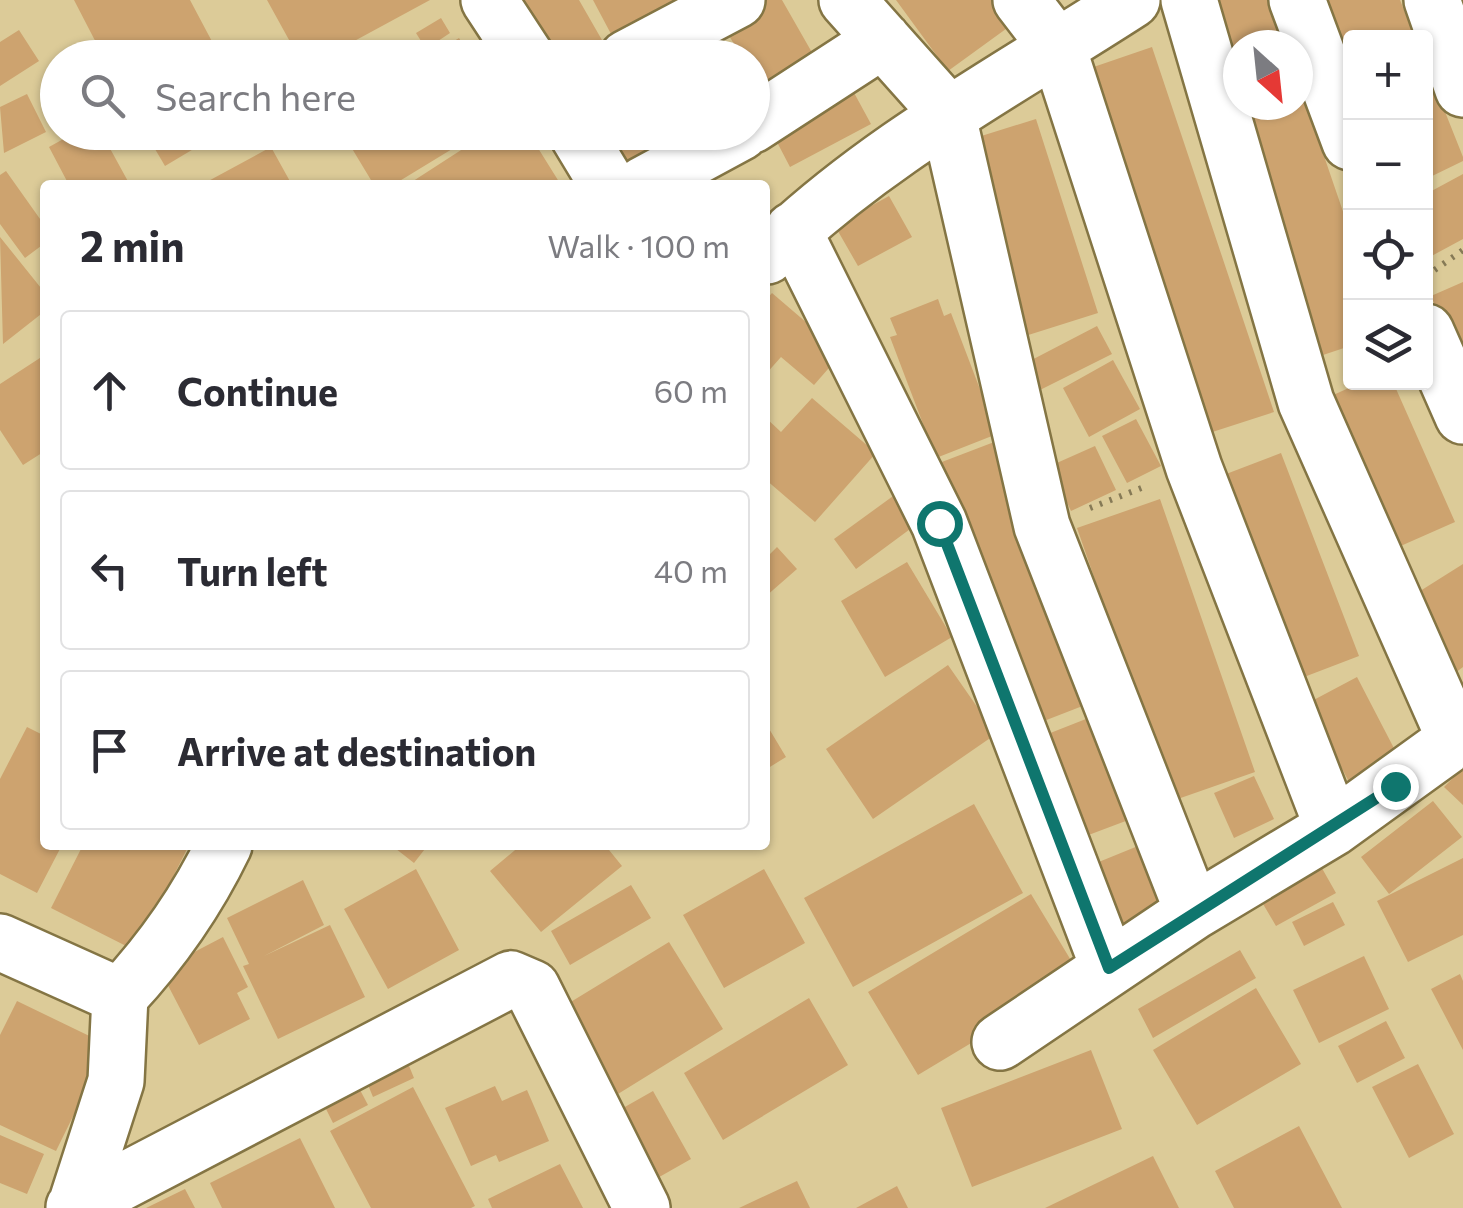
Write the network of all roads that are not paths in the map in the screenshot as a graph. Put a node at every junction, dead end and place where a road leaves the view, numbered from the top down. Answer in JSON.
{"nodes":[{"id":1,"x":488,"y":0,"type":"edge"},
{"id":2,"x":737,"y":0,"type":"edge"},
{"id":3,"x":847,"y":0,"type":"edge"},
{"id":4,"x":1021,"y":0,"type":"edge"},
{"id":5,"x":1132,"y":0,"type":"edge"},
{"id":6,"x":1189,"y":0,"type":"edge"},
{"id":7,"x":1297,"y":0,"type":"edge"},
{"id":8,"x":1432,"y":0,"type":"edge"},
{"id":9,"x":515,"y":40,"type":"edge"},
{"id":10,"x":661,"y":40,"type":"edge"},
{"id":11,"x":883,"y":40,"type":"junction"},
{"id":12,"x":1058,"y":48,"type":"junction"},
{"id":13,"x":1463,"y":89,"type":"edge"},
{"id":14,"x":948,"y":112,"type":"junction"},
{"id":15,"x":770,"y":113,"type":"edge"},
{"id":16,"x":1343,"y":123,"type":"edge"},
{"id":17,"x":587,"y":150,"type":"edge"},
{"id":18,"x":708,"y":150,"type":"edge"},
{"id":19,"x":605,"y":180,"type":"edge"},
{"id":20,"x":652,"y":180,"type":"edge"},
{"id":21,"x":779,"y":244,"type":"edge"},
{"id":22,"x":1433,"y":348,"type":"edge"},
{"id":23,"x":1463,"y":416,"type":"edge"},
{"id":24,"x":1460,"y":738,"type":"edge"},
{"id":25,"x":1333,"y":828,"type":"junction"},
{"id":26,"x":222,"y":850,"type":"edge"},
{"id":27,"x":1194,"y":912,"type":"junction"},
{"id":28,"x":0,"y":942,"type":"edge"},
{"id":29,"x":1109,"y":968,"type":"junction"},
{"id":30,"x":120,"y":996,"type":"junction"},
{"id":31,"x":1000,"y":1042,"type":"dead end"},
{"id":32,"x":74,"y":1208,"type":"edge"},
{"id":33,"x":642,"y":1208,"type":"edge"}],
"edges":[{"from":1,"to":9,"type":"street"},
{"from":2,"to":10,"type":"street"},
{"from":3,"to":11,"type":"street"},
{"from":4,"to":12,"type":"street"},
{"from":5,"to":12,"type":"street"},
{"from":6,"to":24,"type":"street"},
{"from":7,"to":16,"type":"street"},
{"from":8,"to":13,"type":"street"},
{"from":11,"to":14,"type":"street"},
{"from":11,"to":15,"type":"street"},
{"from":12,"to":14,"type":"street"},
{"from":12,"to":25,"type":"street"},
{"from":14,"to":21,"type":"street"},
{"from":14,"to":27,"type":"street"},
{"from":17,"to":19,"type":"street"},
{"from":18,"to":20,"type":"street"},
{"from":21,"to":29,"type":"street"},
{"from":22,"to":23,"type":"street"},
{"from":24,"to":25,"type":"street"},
{"from":25,"to":27,"type":"street"},
{"from":26,"to":30,"type":"street"},
{"from":27,"to":29,"type":"street"},
{"from":28,"to":30,"type":"street"},
{"from":29,"to":31,"type":"street"},
{"from":30,"to":32,"type":"street"},
{"from":32,"to":33,"type":"street"}]}
